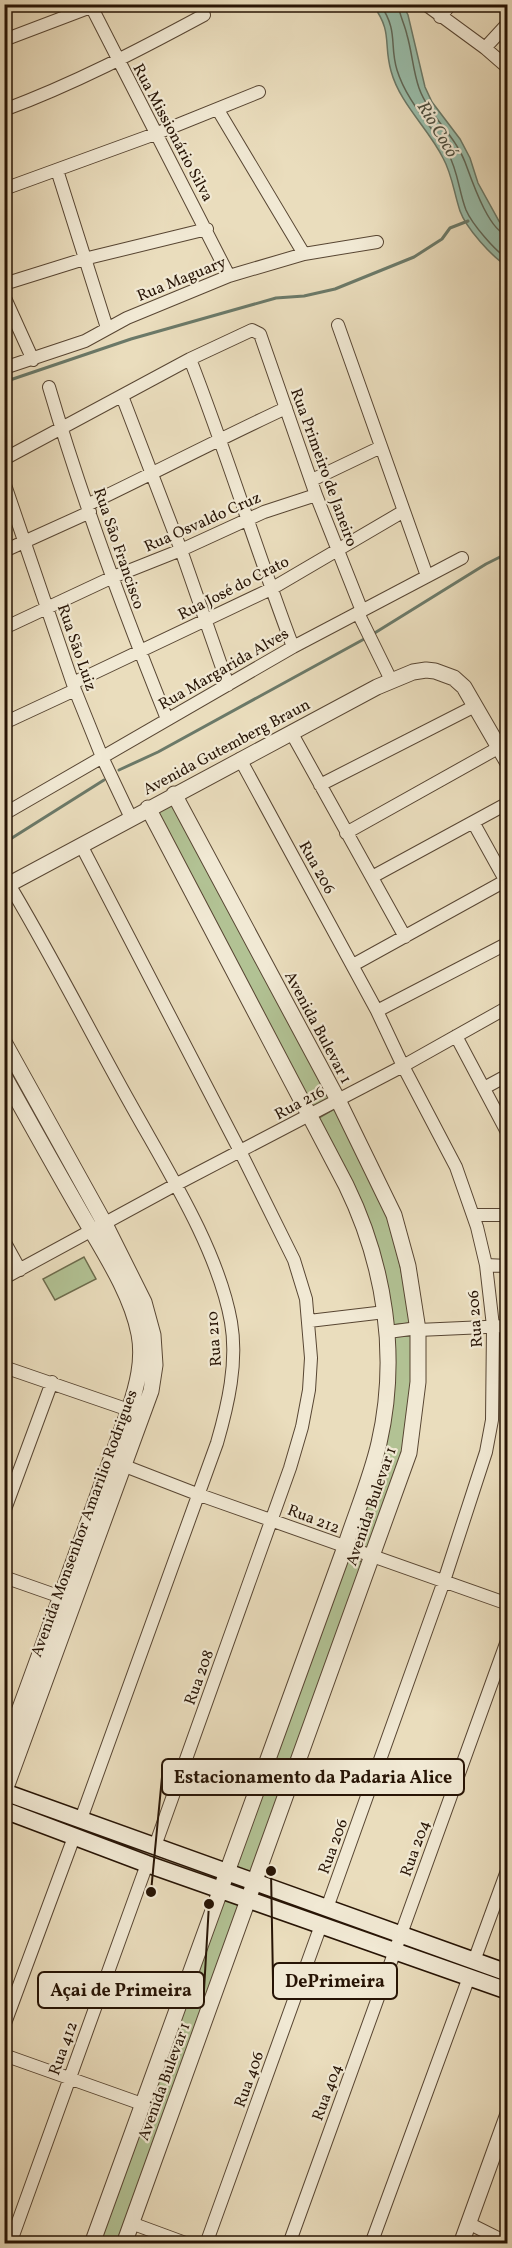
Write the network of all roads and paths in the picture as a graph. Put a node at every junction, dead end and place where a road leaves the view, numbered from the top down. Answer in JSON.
{"nodes":[{"id":1,"x":425,"y":4,"type":"edge"},
{"id":2,"x":451,"y":4,"type":"edge"},
{"id":3,"x":90,"y":6,"type":"edge"},
{"id":4,"x":204,"y":15,"type":"dead end"},
{"id":5,"x":440,"y":17,"type":"junction"},
{"id":6,"x":507,"y":23,"type":"edge"},
{"id":7,"x":4,"y":40,"type":"edge"},
{"id":8,"x":485,"y":48,"type":"junction"},
{"id":9,"x":118,"y":61,"type":"junction"},
{"id":10,"x":507,"y":68,"type":"edge"},
{"id":11,"x":259,"y":92,"type":"dead end"},
{"id":12,"x":4,"y":110,"type":"edge"},
{"id":13,"x":218,"y":110,"type":"junction"},
{"id":14,"x":155,"y":134,"type":"junction"},
{"id":15,"x":57,"y":170,"type":"junction"},
{"id":16,"x":4,"y":189,"type":"edge"},
{"id":17,"x":207,"y":229,"type":"junction"},
{"id":18,"x":377,"y":242,"type":"dead end"},
{"id":19,"x":304,"y":254,"type":"junction"},
{"id":20,"x":84,"y":259,"type":"junction"},
{"id":21,"x":229,"y":276,"type":"junction"},
{"id":22,"x":4,"y":284,"type":"edge"},
{"id":23,"x":4,"y":296,"type":"edge"},
{"id":24,"x":338,"y":325,"type":"dead end"},
{"id":25,"x":107,"y":328,"type":"junction"},
{"id":26,"x":190,"y":359,"type":"junction"},
{"id":27,"x":33,"y":360,"type":"junction"},
{"id":28,"x":4,"y":368,"type":"edge"},
{"id":29,"x":49,"y":387,"type":"dead end"},
{"id":30,"x":122,"y":396,"type":"junction"},
{"id":31,"x":286,"y":408,"type":"junction"},
{"id":32,"x":62,"y":429,"type":"junction"},
{"id":33,"x":220,"y":438,"type":"junction"},
{"id":34,"x":381,"y":447,"type":"junction"},
{"id":35,"x":4,"y":459,"type":"edge"},
{"id":36,"x":152,"y":474,"type":"junction"},
{"id":37,"x":312,"y":480,"type":"junction"},
{"id":38,"x":4,"y":482,"type":"edge"},
{"id":39,"x":316,"y":495,"type":"junction"},
{"id":40,"x":88,"y":508,"type":"junction"},
{"id":41,"x":404,"y":512,"type":"junction"},
{"id":42,"x":248,"y":519,"type":"junction"},
{"id":43,"x":25,"y":541,"type":"junction"},
{"id":44,"x":181,"y":550,"type":"junction"},
{"id":45,"x":337,"y":550,"type":"junction"},
{"id":46,"x":4,"y":551,"type":"edge"},
{"id":47,"x":462,"y":558,"type":"dead end"},
{"id":48,"x":427,"y":576,"type":"junction"},
{"id":49,"x":113,"y":577,"type":"junction"},
{"id":50,"x":271,"y":589,"type":"junction"},
{"id":51,"x":48,"y":609,"type":"junction"},
{"id":52,"x":360,"y":612,"type":"junction"},
{"id":53,"x":204,"y":619,"type":"junction"},
{"id":54,"x":4,"y":628,"type":"edge"},
{"id":55,"x":293,"y":647,"type":"junction"},
{"id":56,"x":140,"y":652,"type":"junction"},
{"id":57,"x":390,"y":680,"type":"junction"},
{"id":58,"x":228,"y":685,"type":"junction"},
{"id":59,"x":74,"y":687,"type":"junction"},
{"id":60,"x":475,"y":706,"type":"junction"},
{"id":61,"x":167,"y":719,"type":"junction"},
{"id":62,"x":5,"y":721,"type":"edge"},
{"id":63,"x":291,"y":732,"type":"junction"},
{"id":64,"x":498,"y":748,"type":"junction"},
{"id":65,"x":102,"y":757,"type":"junction"},
{"id":66,"x":240,"y":759,"type":"junction"},
{"id":67,"x":507,"y":764,"type":"edge"},
{"id":68,"x":320,"y":785,"type":"junction"},
{"id":69,"x":174,"y":794,"type":"junction"},
{"id":70,"x":507,"y":803,"type":"edge"},
{"id":71,"x":148,"y":808,"type":"junction"},
{"id":72,"x":4,"y":814,"type":"edge"},
{"id":73,"x":130,"y":818,"type":"junction"},
{"id":74,"x":473,"y":822,"type":"junction"},
{"id":75,"x":346,"y":833,"type":"junction"},
{"id":76,"x":81,"y":845,"type":"junction"},
{"id":77,"x":372,"y":877,"type":"junction"},
{"id":78,"x":6,"y":882,"type":"edge"},
{"id":79,"x":506,"y":883,"type":"edge"},
{"id":80,"x":405,"y":937,"type":"junction"},
{"id":81,"x":507,"y":943,"type":"edge"},
{"id":82,"x":353,"y":965,"type":"junction"},
{"id":83,"x":507,"y":1007,"type":"edge"},
{"id":84,"x":377,"y":1011,"type":"junction"},
{"id":85,"x":456,"y":1036,"type":"junction"},
{"id":86,"x":4,"y":1042,"type":"edge"},
{"id":87,"x":402,"y":1066,"type":"junction"},
{"id":88,"x":507,"y":1075,"type":"edge"},
{"id":89,"x":4,"y":1076,"type":"edge"},
{"id":90,"x":484,"y":1088,"type":"junction"},
{"id":91,"x":338,"y":1100,"type":"junction"},
{"id":92,"x":310,"y":1115,"type":"junction"},
{"id":93,"x":507,"y":1134,"type":"edge"},
{"id":94,"x":240,"y":1151,"type":"junction"},
{"id":95,"x":175,"y":1185,"type":"junction"},
{"id":96,"x":473,"y":1215,"type":"junction"},
{"id":97,"x":507,"y":1215,"type":"edge"},
{"id":98,"x":98,"y":1228,"type":"junction"},
{"id":99,"x":4,"y":1241,"type":"edge"},
{"id":100,"x":486,"y":1265,"type":"junction"},
{"id":101,"x":507,"y":1266,"type":"edge"},
{"id":102,"x":20,"y":1270,"type":"junction"},
{"id":103,"x":4,"y":1278,"type":"edge"},
{"id":104,"x":385,"y":1312,"type":"junction"},
{"id":105,"x":309,"y":1321,"type":"junction"},
{"id":106,"x":493,"y":1326,"type":"junction"},
{"id":107,"x":507,"y":1326,"type":"edge"},
{"id":108,"x":418,"y":1329,"type":"junction"},
{"id":109,"x":388,"y":1332,"type":"junction"},
{"id":110,"x":4,"y":1367,"type":"edge"},
{"id":111,"x":52,"y":1383,"type":"junction"},
{"id":112,"x":129,"y":1410,"type":"junction"},
{"id":113,"x":118,"y":1463,"type":"junction"},
{"id":114,"x":197,"y":1494,"type":"junction"},
{"id":115,"x":4,"y":1512,"type":"edge"},
{"id":116,"x":272,"y":1520,"type":"junction"},
{"id":117,"x":345,"y":1547,"type":"junction"},
{"id":118,"x":372,"y":1557,"type":"junction"},
{"id":119,"x":4,"y":1577,"type":"edge"},
{"id":120,"x":444,"y":1581,"type":"junction"},
{"id":121,"x":61,"y":1597,"type":"junction"},
{"id":122,"x":507,"y":1604,"type":"edge"},
{"id":123,"x":507,"y":1638,"type":"edge"},
{"id":124,"x":4,"y":1752,"type":"edge"},
{"id":125,"x":5,"y":1792,"type":"edge"},
{"id":126,"x":4,"y":1810,"type":"edge"},
{"id":127,"x":81,"y":1819,"type":"junction"},
{"id":128,"x":74,"y":1837,"type":"junction"},
{"id":129,"x":156,"y":1846,"type":"junction"},
{"id":130,"x":147,"y":1864,"type":"junction"},
{"id":131,"x":507,"y":1868,"type":"edge"},
{"id":132,"x":226,"y":1872,"type":"junction"},
{"id":133,"x":254,"y":1882,"type":"junction"},
{"id":134,"x":220,"y":1888,"type":"junction"},
{"id":135,"x":249,"y":1899,"type":"junction"},
{"id":136,"x":327,"y":1908,"type":"junction"},
{"id":137,"x":321,"y":1925,"type":"junction"},
{"id":138,"x":400,"y":1934,"type":"junction"},
{"id":139,"x":394,"y":1951,"type":"junction"},
{"id":140,"x":471,"y":1969,"type":"junction"},
{"id":141,"x":507,"y":1973,"type":"edge"},
{"id":142,"x":507,"y":1991,"type":"edge"},
{"id":143,"x":4,"y":2026,"type":"edge"},
{"id":144,"x":4,"y":2055,"type":"edge"},
{"id":145,"x":69,"y":2078,"type":"junction"},
{"id":146,"x":142,"y":2104,"type":"junction"},
{"id":147,"x":507,"y":2114,"type":"edge"},
{"id":148,"x":131,"y":2223,"type":"junction"},
{"id":149,"x":468,"y":2223,"type":"junction"},
{"id":150,"x":507,"y":2243,"type":"edge"},
{"id":151,"x":10,"y":2244,"type":"edge"},
{"id":152,"x":92,"y":2244,"type":"edge"},
{"id":153,"x":124,"y":2244,"type":"edge"},
{"id":154,"x":188,"y":2244,"type":"edge"},
{"id":155,"x":206,"y":2244,"type":"edge"},
{"id":156,"x":289,"y":2244,"type":"edge"},
{"id":157,"x":371,"y":2244,"type":"edge"},
{"id":158,"x":461,"y":2244,"type":"edge"}],
"edges":[{"from":1,"to":5,"type":"street"},
{"from":2,"to":5,"type":"street"},
{"from":3,"to":7,"type":"street"},
{"from":3,"to":9,"type":"street","name":"Rua Missionário Silva"},
{"from":4,"to":9,"type":"street"},
{"from":5,"to":8,"type":"street"},
{"from":6,"to":8,"type":"street"},
{"from":8,"to":10,"type":"street"},
{"from":9,"to":12,"type":"street"},
{"from":9,"to":14,"type":"street","name":"Rua Missionário Silva"},
{"from":11,"to":13,"type":"street"},
{"from":13,"to":14,"type":"street"},
{"from":13,"to":19,"type":"street"},
{"from":14,"to":15,"type":"street"},
{"from":14,"to":17,"type":"street","name":"Rua Missionário Silva"},
{"from":15,"to":16,"type":"street"},
{"from":15,"to":20,"type":"street"},
{"from":17,"to":20,"type":"street"},
{"from":17,"to":21,"type":"street","name":"Rua Missionário Silva"},
{"from":18,"to":19,"type":"street","name":"Rua Maguary"},
{"from":19,"to":21,"type":"street","name":"Rua Maguary"},
{"from":20,"to":22,"type":"street"},
{"from":20,"to":25,"type":"street"},
{"from":21,"to":25,"type":"street","name":"Rua Maguary"},
{"from":23,"to":27,"type":"street"},
{"from":24,"to":34,"type":"street"},
{"from":25,"to":27,"type":"street","name":"Rua Maguary"},
{"from":26,"to":30,"type":"street"},
{"from":26,"to":31,"type":"street","name":"Rua Primeiro de Janeiro"},
{"from":26,"to":33,"type":"street"},
{"from":27,"to":28,"type":"street","name":"Rua Maguary"},
{"from":29,"to":32,"type":"street","name":"Rua São Francisco"},
{"from":30,"to":32,"type":"street"},
{"from":30,"to":36,"type":"street"},
{"from":31,"to":33,"type":"street"},
{"from":31,"to":37,"type":"street","name":"Rua Primeiro de Janeiro"},
{"from":32,"to":35,"type":"street"},
{"from":32,"to":40,"type":"street","name":"Rua São Francisco"},
{"from":33,"to":36,"type":"street"},
{"from":33,"to":42,"type":"street"},
{"from":34,"to":37,"type":"street"},
{"from":34,"to":41,"type":"street"},
{"from":36,"to":40,"type":"street"},
{"from":36,"to":44,"type":"street"},
{"from":37,"to":39,"type":"street","name":"Rua Primeiro de Janeiro"},
{"from":38,"to":43,"type":"street","name":"Rua São Luiz"},
{"from":39,"to":42,"type":"street","name":"Rua Osvaldo Cruz"},
{"from":39,"to":45,"type":"street","name":"Rua Primeiro de Janeiro"},
{"from":40,"to":43,"type":"street"},
{"from":40,"to":49,"type":"street","name":"Rua São Francisco"},
{"from":41,"to":45,"type":"street","name":"Rua José do Crato"},
{"from":41,"to":48,"type":"street"},
{"from":42,"to":44,"type":"street","name":"Rua Osvaldo Cruz"},
{"from":42,"to":50,"type":"street"},
{"from":43,"to":46,"type":"street"},
{"from":43,"to":51,"type":"street","name":"Rua São Luiz"},
{"from":44,"to":49,"type":"street","name":"Rua Osvaldo Cruz"},
{"from":44,"to":53,"type":"street"},
{"from":45,"to":50,"type":"street","name":"Rua José do Crato"},
{"from":45,"to":52,"type":"street","name":"Rua Primeiro de Janeiro"},
{"from":47,"to":48,"type":"street","name":"Rua Margarida Alves"},
{"from":48,"to":52,"type":"street","name":"Rua Margarida Alves"},
{"from":49,"to":51,"type":"street","name":"Rua Osvaldo Cruz"},
{"from":49,"to":56,"type":"street","name":"Rua São Francisco"},
{"from":50,"to":53,"type":"street","name":"Rua José do Crato"},
{"from":50,"to":55,"type":"street"},
{"from":51,"to":54,"type":"street","name":"Rua Osvaldo Cruz"},
{"from":51,"to":59,"type":"street","name":"Rua São Luiz"},
{"from":52,"to":55,"type":"street","name":"Rua Margarida Alves"},
{"from":52,"to":57,"type":"street","name":"Rua Primeiro de Janeiro"},
{"from":53,"to":56,"type":"street","name":"Rua José do Crato"},
{"from":53,"to":58,"type":"street"},
{"from":55,"to":58,"type":"street","name":"Rua Margarida Alves"},
{"from":56,"to":59,"type":"street","name":"Rua José do Crato"},
{"from":56,"to":61,"type":"street","name":"Rua São Francisco"},
{"from":57,"to":60,"type":"street","name":"Avenida Gutemberg Braun"},
{"from":57,"to":63,"type":"street","name":"Avenida Gutemberg Braun"},
{"from":58,"to":61,"type":"street","name":"Rua Margarida Alves"},
{"from":59,"to":62,"type":"street","name":"Rua José do Crato"},
{"from":59,"to":65,"type":"street","name":"Rua São Luiz"},
{"from":60,"to":64,"type":"street","name":"Avenida Gutemberg Braun"},
{"from":60,"to":68,"type":"street"},
{"from":61,"to":65,"type":"street","name":"Rua Margarida Alves"},
{"from":63,"to":66,"type":"street","name":"Avenida Gutemberg Braun"},
{"from":63,"to":68,"type":"street"},
{"from":64,"to":67,"type":"street","name":"Avenida Gutemberg Braun"},
{"from":64,"to":75,"type":"street"},
{"from":65,"to":72,"type":"street","name":"Rua Margarida Alves"},
{"from":65,"to":73,"type":"street","name":"Rua São Luiz"},
{"from":66,"to":69,"type":"street","name":"Avenida Gutemberg Braun"},
{"from":66,"to":82,"type":"street","name":"Rua 206"},
{"from":68,"to":75,"type":"street"},
{"from":69,"to":71,"type":"street","name":"Avenida Gutemberg Braun"},
{"from":69,"to":91,"type":"street","name":"Avenida Bulevar 1"},
{"from":70,"to":74,"type":"street"},
{"from":71,"to":73,"type":"street","name":"Avenida Gutemberg Braun"},
{"from":71,"to":92,"type":"street","name":"Avenida Bulevar 1"},
{"from":73,"to":76,"type":"street","name":"Avenida Gutemberg Braun"},
{"from":74,"to":77,"type":"street"},
{"from":74,"to":79,"type":"street"},
{"from":75,"to":77,"type":"street"},
{"from":76,"to":78,"type":"street","name":"Avenida Gutemberg Braun"},
{"from":76,"to":94,"type":"street"},
{"from":77,"to":80,"type":"street"},
{"from":78,"to":95,"type":"street","name":"Rua 210"},
{"from":79,"to":80,"type":"street"},
{"from":80,"to":82,"type":"street"},
{"from":81,"to":84,"type":"street"},
{"from":82,"to":84,"type":"street","name":"Rua 206"},
{"from":83,"to":85,"type":"street","name":"Rua 216"},
{"from":84,"to":87,"type":"street","name":"Rua 206"},
{"from":85,"to":87,"type":"street","name":"Rua 216"},
{"from":85,"to":90,"type":"street"},
{"from":86,"to":98,"type":"street","name":"Avenida Monsenhor Amarilio Rodrigues"},
{"from":87,"to":91,"type":"street","name":"Rua 216"},
{"from":87,"to":96,"type":"street","name":"Rua 206"},
{"from":88,"to":90,"type":"street"},
{"from":89,"to":98,"type":"street","name":"Avenida Monsenhor Amarilio Rodrigues"},
{"from":90,"to":93,"type":"street"},
{"from":91,"to":92,"type":"street","name":"Rua 216"},
{"from":91,"to":108,"type":"street","name":"Avenida Bulevar 1"},
{"from":92,"to":94,"type":"street","name":"Rua 216"},
{"from":92,"to":104,"type":"street","name":"Avenida Bulevar 1"},
{"from":94,"to":95,"type":"street","name":"Rua 216"},
{"from":94,"to":105,"type":"street"},
{"from":95,"to":98,"type":"street","name":"Rua 216"},
{"from":95,"to":114,"type":"street","name":"Rua 210"},
{"from":96,"to":97,"type":"street"},
{"from":96,"to":100,"type":"street","name":"Rua 206"},
{"from":98,"to":102,"type":"street","name":"Rua 216"},
{"from":98,"to":112,"type":"street","name":"Avenida Monsenhor Amarilio Rodrigues"},
{"from":98,"to":113,"type":"street","name":"Avenida Monsenhor Amarilio Rodrigues"},
{"from":99,"to":102,"type":"street"},
{"from":100,"to":101,"type":"street"},
{"from":100,"to":106,"type":"street","name":"Rua 206"},
{"from":102,"to":103,"type":"street","name":"Rua 216"},
{"from":104,"to":105,"type":"street"},
{"from":104,"to":109,"type":"street","name":"Avenida Bulevar 1"},
{"from":105,"to":116,"type":"street"},
{"from":106,"to":107,"type":"street"},
{"from":106,"to":108,"type":"street"},
{"from":106,"to":120,"type":"street","name":"Rua 206"},
{"from":108,"to":109,"type":"street"},
{"from":108,"to":118,"type":"street","name":"Avenida Bulevar 1"},
{"from":109,"to":117,"type":"street","name":"Avenida Bulevar 1"},
{"from":110,"to":111,"type":"street"},
{"from":111,"to":112,"type":"street"},
{"from":111,"to":115,"type":"street"},
{"from":112,"to":113,"type":"street","name":"Avenida Monsenhor Amarilio Rodrigues"},
{"from":113,"to":114,"type":"street","name":"Rua 212"},
{"from":113,"to":121,"type":"street","name":"Avenida Monsenhor Amarilio Rodrigues"},
{"from":113,"to":125,"type":"street","name":"Avenida Monsenhor Amarilio Rodrigues"},
{"from":114,"to":116,"type":"street","name":"Rua 212"},
{"from":114,"to":127,"type":"street","name":"Rua 210"},
{"from":116,"to":117,"type":"street","name":"Rua 212"},
{"from":116,"to":129,"type":"street","name":"Rua 208"},
{"from":117,"to":118,"type":"street","name":"Rua 212"},
{"from":117,"to":132,"type":"street","name":"Avenida Bulevar 1"},
{"from":118,"to":120,"type":"street","name":"Rua 212"},
{"from":118,"to":133,"type":"street","name":"Avenida Bulevar 1"},
{"from":119,"to":121,"type":"street"},
{"from":120,"to":122,"type":"street","name":"Rua 212"},
{"from":120,"to":136,"type":"street","name":"Rua 206"},
{"from":121,"to":124,"type":"street","name":"Avenida Monsenhor Amarilio Rodrigues"},
{"from":123,"to":138,"type":"street","name":"Rua 204"},
{"from":125,"to":127,"type":"main road"},
{"from":126,"to":128,"type":"main road"},
{"from":127,"to":129,"type":"main road"},
{"from":128,"to":130,"type":"main road"},
{"from":128,"to":143,"type":"street"},
{"from":129,"to":132,"type":"main road"},
{"from":130,"to":134,"type":"main road"},
{"from":130,"to":145,"type":"street","name":"Rua 412"},
{"from":131,"to":140,"type":"street"},
{"from":132,"to":133,"type":"main road"},
{"from":132,"to":134,"type":"street","name":"Avenida Bulevar 1"},
{"from":133,"to":135,"type":"street","name":"Avenida Bulevar 1"},
{"from":133,"to":136,"type":"main road"},
{"from":134,"to":135,"type":"main road"},
{"from":134,"to":146,"type":"street","name":"Avenida Bulevar 1"},
{"from":135,"to":137,"type":"main road"},
{"from":135,"to":148,"type":"street","name":"Avenida Bulevar 1"},
{"from":136,"to":138,"type":"main road"},
{"from":137,"to":139,"type":"main road"},
{"from":137,"to":155,"type":"street","name":"Rua 406"},
{"from":138,"to":139,"type":"street","name":"Rua 204"},
{"from":138,"to":140,"type":"main road"},
{"from":139,"to":140,"type":"main road"},
{"from":139,"to":156,"type":"street","name":"Rua 404"},
{"from":140,"to":141,"type":"main road"},
{"from":140,"to":142,"type":"main road"},
{"from":140,"to":157,"type":"street"},
{"from":144,"to":145,"type":"street"},
{"from":145,"to":146,"type":"street"},
{"from":145,"to":151,"type":"street","name":"Rua 412"},
{"from":146,"to":152,"type":"street","name":"Avenida Bulevar 1"},
{"from":147,"to":149,"type":"street"},
{"from":148,"to":153,"type":"street","name":"Avenida Bulevar 1"},
{"from":148,"to":154,"type":"street"},
{"from":149,"to":150,"type":"street"},
{"from":149,"to":158,"type":"street"}]}
